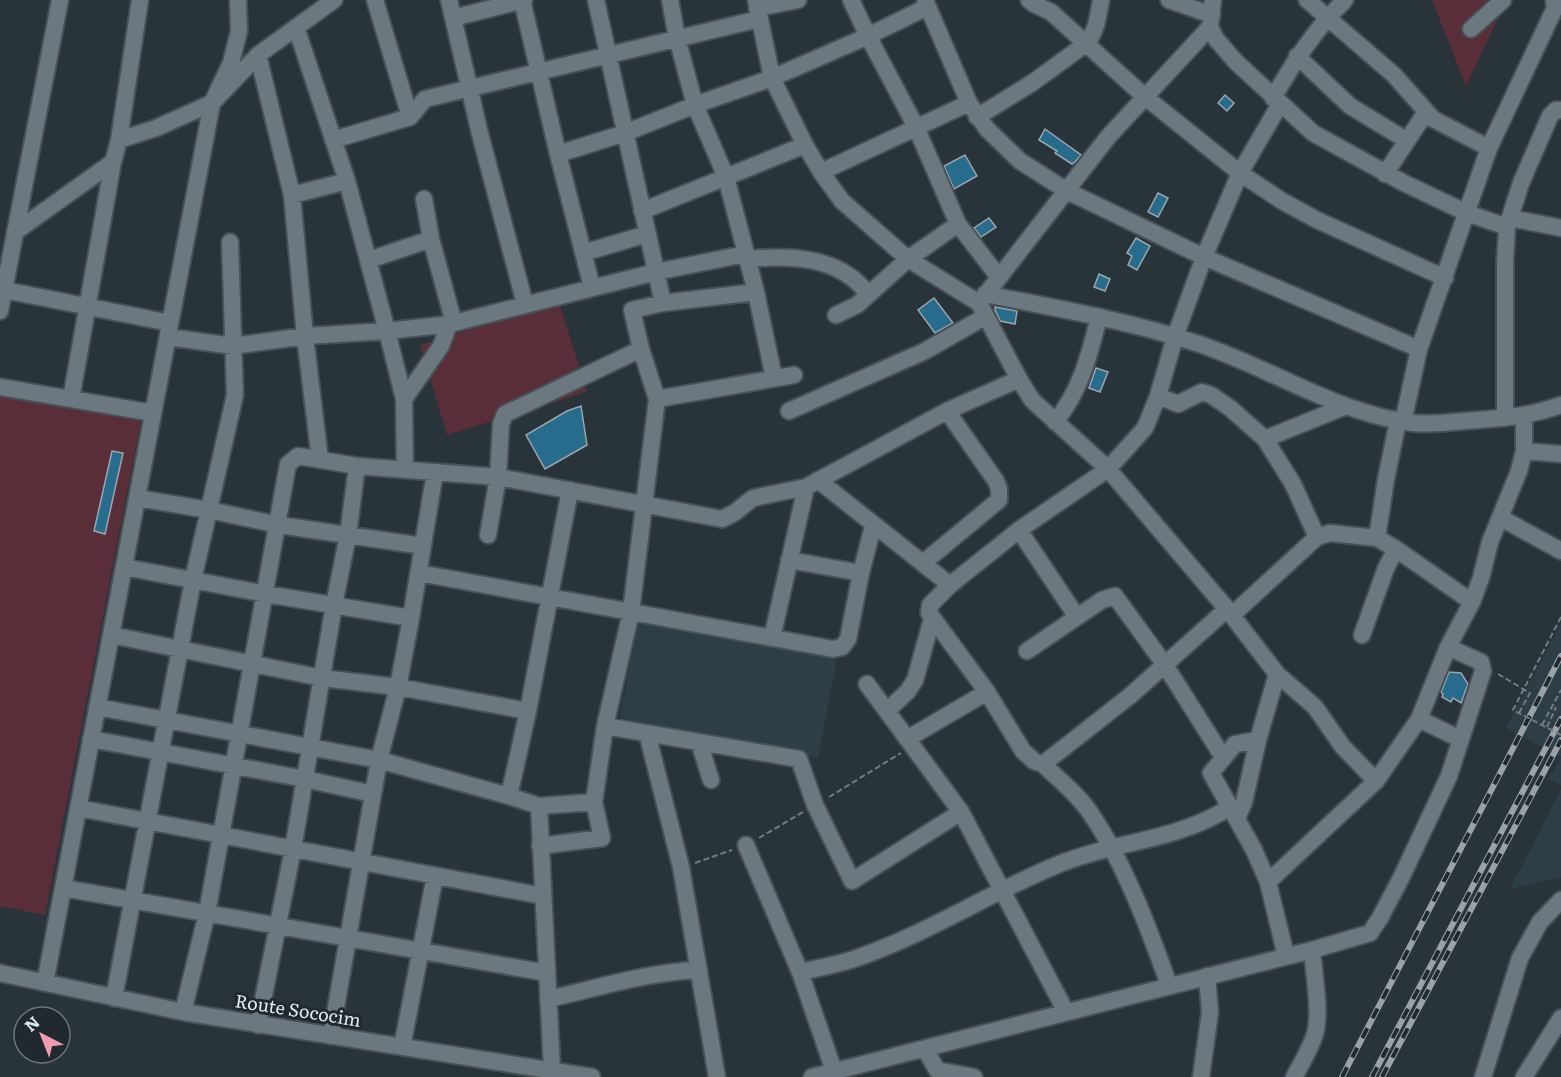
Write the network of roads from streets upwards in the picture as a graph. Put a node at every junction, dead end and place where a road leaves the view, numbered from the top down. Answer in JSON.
{"nodes":[{"id":1,"x":60,"y":0,"type":"edge"},
{"id":2,"x":140,"y":0,"type":"edge"},
{"id":3,"x":238,"y":0,"type":"edge"},
{"id":4,"x":334,"y":0,"type":"edge"},
{"id":5,"x":375,"y":0,"type":"edge"},
{"id":6,"x":449,"y":0,"type":"edge"},
{"id":7,"x":523,"y":0,"type":"edge"},
{"id":8,"x":596,"y":0,"type":"edge"},
{"id":9,"x":670,"y":0,"type":"edge"},
{"id":10,"x":798,"y":0,"type":"edge"},
{"id":11,"x":851,"y":0,"type":"edge"},
{"id":12,"x":1029,"y":0,"type":"edge"},
{"id":13,"x":1101,"y":0,"type":"edge"},
{"id":14,"x":1169,"y":0,"type":"edge"},
{"id":15,"x":1307,"y":0,"type":"edge"},
{"id":16,"x":1344,"y":0,"type":"edge"},
{"id":17,"x":1503,"y":0,"type":"edge"},
{"id":18,"x":1554,"y":0,"type":"edge"},
{"id":19,"x":926,"y":4,"type":"edge"},
{"id":20,"x":757,"y":9,"type":"edge"},
{"id":21,"x":1212,"y":14,"type":"edge"},
{"id":22,"x":453,"y":18,"type":"junction"},
{"id":23,"x":1326,"y":18,"type":"junction"},
{"id":24,"x":296,"y":27,"type":"junction"},
{"id":25,"x":1471,"y":29,"type":"dead end"},
{"id":26,"x":868,"y":36,"type":"junction"},
{"id":27,"x":677,"y":38,"type":"junction"},
{"id":28,"x":1087,"y":43,"type":"junction"},
{"id":29,"x":258,"y":55,"type":"junction"},
{"id":30,"x":607,"y":55,"type":"junction"},
{"id":31,"x":1297,"y":56,"type":"junction"},
{"id":32,"x":539,"y":72,"type":"junction"},
{"id":33,"x":772,"y":78,"type":"junction"},
{"id":34,"x":470,"y":88,"type":"junction"},
{"id":35,"x":1144,"y":96,"type":"junction"},
{"id":36,"x":1276,"y":101,"type":"junction"},
{"id":37,"x":212,"y":103,"type":"junction"},
{"id":38,"x":695,"y":105,"type":"junction"},
{"id":39,"x":973,"y":110,"type":"junction"},
{"id":40,"x":1561,"y":110,"type":"edge"},
{"id":41,"x":1426,"y":112,"type":"junction"},
{"id":42,"x":410,"y":117,"type":"junction"},
{"id":43,"x":916,"y":128,"type":"junction"},
{"id":44,"x":625,"y":133,"type":"junction"},
{"id":45,"x":119,"y":140,"type":"junction"},
{"id":46,"x":333,"y":140,"type":"junction"},
{"id":47,"x":1406,"y":140,"type":"junction"},
{"id":48,"x":805,"y":146,"type":"junction"},
{"id":49,"x":1489,"y":148,"type":"junction"},
{"id":50,"x":558,"y":154,"type":"junction"},
{"id":51,"x":113,"y":162,"type":"junction"},
{"id":52,"x":821,"y":172,"type":"junction"},
{"id":53,"x":1240,"y":173,"type":"junction"},
{"id":54,"x":1385,"y":174,"type":"junction"},
{"id":55,"x":726,"y":177,"type":"junction"},
{"id":56,"x":347,"y":181,"type":"junction"},
{"id":57,"x":1066,"y":191,"type":"junction"},
{"id":58,"x":292,"y":195,"type":"junction"},
{"id":59,"x":424,"y":199,"type":"dead end"},
{"id":60,"x":642,"y":210,"type":"junction"},
{"id":61,"x":1467,"y":213,"type":"junction"},
{"id":62,"x":1508,"y":223,"type":"junction"},
{"id":63,"x":958,"y":224,"type":"junction"},
{"id":64,"x":1561,"y":228,"type":"edge"},
{"id":65,"x":15,"y":232,"type":"junction"},
{"id":66,"x":647,"y":234,"type":"junction"},
{"id":67,"x":431,"y":239,"type":"junction"},
{"id":68,"x":230,"y":242,"type":"dead end"},
{"id":69,"x":583,"y":253,"type":"junction"},
{"id":70,"x":746,"y":257,"type":"junction"},
{"id":71,"x":1204,"y":257,"type":"junction"},
{"id":72,"x":908,"y":259,"type":"junction"},
{"id":73,"x":369,"y":260,"type":"junction"},
{"id":74,"x":656,"y":272,"type":"junction"},
{"id":75,"x":998,"y":276,"type":"junction"},
{"id":76,"x":1445,"y":278,"type":"junction"},
{"id":77,"x":592,"y":287,"type":"junction"},
{"id":78,"x":2,"y":290,"type":"edge"},
{"id":79,"x":756,"y":292,"type":"junction"},
{"id":80,"x":868,"y":294,"type":"junction"},
{"id":81,"x":663,"y":303,"type":"junction"},
{"id":82,"x":525,"y":304,"type":"junction"},
{"id":83,"x":983,"y":304,"type":"junction"},
{"id":84,"x":87,"y":307,"type":"junction"},
{"id":85,"x":0,"y":311,"type":"edge"},
{"id":86,"x":836,"y":315,"type":"dead end"},
{"id":87,"x":1099,"y":317,"type":"junction"},
{"id":88,"x":450,"y":324,"type":"junction"},
{"id":89,"x":169,"y":330,"type":"junction"},
{"id":90,"x":387,"y":331,"type":"junction"},
{"id":91,"x":305,"y":336,"type":"junction"},
{"id":92,"x":1175,"y":337,"type":"junction"},
{"id":93,"x":233,"y":346,"type":"junction"},
{"id":94,"x":641,"y":349,"type":"junction"},
{"id":95,"x":1419,"y":349,"type":"junction"},
{"id":96,"x":794,"y":375,"type":"dead end"},
{"id":97,"x":774,"y":378,"type":"junction"},
{"id":98,"x":1018,"y":379,"type":"junction"},
{"id":99,"x":0,"y":387,"type":"edge"},
{"id":100,"x":1158,"y":396,"type":"junction"},
{"id":101,"x":71,"y":399,"type":"junction"},
{"id":102,"x":404,"y":399,"type":"junction"},
{"id":103,"x":657,"y":399,"type":"junction"},
{"id":104,"x":1561,"y":405,"type":"edge"},
{"id":105,"x":1346,"y":406,"type":"junction"},
{"id":106,"x":789,"y":411,"type":"dead end"},
{"id":107,"x":947,"y":411,"type":"junction"},
{"id":108,"x":153,"y":413,"type":"junction"},
{"id":109,"x":1524,"y":415,"type":"junction"},
{"id":110,"x":1505,"y":418,"type":"junction"},
{"id":111,"x":1401,"y":421,"type":"junction"},
{"id":112,"x":1055,"y":422,"type":"junction"},
{"id":113,"x":1264,"y":439,"type":"junction"},
{"id":114,"x":1524,"y":451,"type":"junction"},
{"id":115,"x":1561,"y":454,"type":"edge"},
{"id":116,"x":320,"y":460,"type":"junction"},
{"id":117,"x":357,"y":466,"type":"junction"},
{"id":118,"x":405,"y":469,"type":"junction"},
{"id":119,"x":1108,"y":469,"type":"junction"},
{"id":120,"x":435,"y":472,"type":"junction"},
{"id":121,"x":498,"y":477,"type":"junction"},
{"id":122,"x":812,"y":484,"type":"junction"},
{"id":123,"x":570,"y":490,"type":"junction"},
{"id":124,"x":137,"y":498,"type":"junction"},
{"id":125,"x":645,"y":505,"type":"junction"},
{"id":126,"x":209,"y":510,"type":"junction"},
{"id":127,"x":1501,"y":518,"type":"junction"},
{"id":128,"x":279,"y":525,"type":"junction"},
{"id":129,"x":873,"y":526,"type":"junction"},
{"id":130,"x":1019,"y":530,"type":"junction"},
{"id":131,"x":348,"y":535,"type":"junction"},
{"id":132,"x":488,"y":535,"type":"dead end"},
{"id":133,"x":1317,"y":537,"type":"junction"},
{"id":134,"x":1377,"y":538,"type":"junction"},
{"id":135,"x":423,"y":546,"type":"junction"},
{"id":136,"x":1396,"y":549,"type":"junction"},
{"id":137,"x":1561,"y":551,"type":"edge"},
{"id":138,"x":789,"y":560,"type":"junction"},
{"id":139,"x":923,"y":563,"type":"junction"},
{"id":140,"x":124,"y":567,"type":"junction"},
{"id":141,"x":419,"y":573,"type":"junction"},
{"id":142,"x":861,"y":573,"type":"junction"},
{"id":143,"x":193,"y":580,"type":"junction"},
{"id":144,"x":950,"y":585,"type":"junction"},
{"id":145,"x":266,"y":594,"type":"junction"},
{"id":146,"x":548,"y":597,"type":"junction"},
{"id":147,"x":1472,"y":602,"type":"junction"},
{"id":148,"x":334,"y":605,"type":"junction"},
{"id":149,"x":631,"y":612,"type":"junction"},
{"id":150,"x":1229,"y":612,"type":"junction"},
{"id":151,"x":1077,"y":617,"type":"junction"},
{"id":152,"x":411,"y":618,"type":"junction"},
{"id":153,"x":932,"y":619,"type":"junction"},
{"id":154,"x":111,"y":635,"type":"junction"},
{"id":155,"x":1362,"y":635,"type":"dead end"},
{"id":156,"x":772,"y":638,"type":"junction"},
{"id":157,"x":1448,"y":647,"type":"junction"},
{"id":158,"x":180,"y":649,"type":"junction"},
{"id":159,"x":1027,"y":651,"type":"dead end"},
{"id":160,"x":253,"y":664,"type":"junction"},
{"id":161,"x":1166,"y":665,"type":"junction"},
{"id":162,"x":1277,"y":674,"type":"junction"},
{"id":163,"x":322,"y":678,"type":"junction"},
{"id":164,"x":867,"y":684,"type":"dead end"},
{"id":165,"x":398,"y":687,"type":"junction"},
{"id":166,"x":987,"y":692,"type":"junction"},
{"id":167,"x":97,"y":707,"type":"junction"},
{"id":168,"x":528,"y":711,"type":"junction"},
{"id":169,"x":887,"y":711,"type":"junction"},
{"id":170,"x":1419,"y":719,"type":"junction"},
{"id":171,"x":166,"y":720,"type":"junction"},
{"id":172,"x":605,"y":726,"type":"junction"},
{"id":173,"x":647,"y":733,"type":"junction"},
{"id":174,"x":240,"y":734,"type":"junction"},
{"id":175,"x":91,"y":739,"type":"junction"},
{"id":176,"x":1258,"y":740,"type":"junction"},
{"id":177,"x":1460,"y":740,"type":"junction"},
{"id":178,"x":699,"y":742,"type":"junction"},
{"id":179,"x":910,"y":742,"type":"junction"},
{"id":180,"x":310,"y":747,"type":"junction"},
{"id":181,"x":160,"y":752,"type":"junction"},
{"id":182,"x":1223,"y":757,"type":"junction"},
{"id":183,"x":379,"y":760,"type":"junction"},
{"id":184,"x":1043,"y":764,"type":"junction"},
{"id":185,"x":234,"y":766,"type":"junction"},
{"id":186,"x":305,"y":779,"type":"junction"},
{"id":187,"x":711,"y":780,"type":"dead end"},
{"id":188,"x":1376,"y":781,"type":"junction"},
{"id":189,"x":373,"y":794,"type":"junction"},
{"id":190,"x":509,"y":796,"type":"junction"},
{"id":191,"x":594,"y":802,"type":"junction"},
{"id":192,"x":539,"y":806,"type":"junction"},
{"id":193,"x":78,"y":808,"type":"junction"},
{"id":194,"x":961,"y":812,"type":"junction"},
{"id":195,"x":1234,"y":813,"type":"junction"},
{"id":196,"x":148,"y":821,"type":"junction"},
{"id":197,"x":221,"y":836,"type":"junction"},
{"id":198,"x":746,"y":845,"type":"road end"},
{"id":199,"x":540,"y":846,"type":"junction"},
{"id":200,"x":1111,"y":848,"type":"junction"},
{"id":201,"x":293,"y":849,"type":"junction"},
{"id":202,"x":362,"y":863,"type":"junction"},
{"id":203,"x":435,"y":876,"type":"junction"},
{"id":204,"x":1268,"y":882,"type":"junction"},
{"id":205,"x":63,"y":888,"type":"junction"},
{"id":206,"x":1002,"y":890,"type":"junction"},
{"id":207,"x":543,"y":896,"type":"junction"},
{"id":208,"x":133,"y":900,"type":"junction"},
{"id":209,"x":1561,"y":900,"type":"edge"},
{"id":210,"x":207,"y":913,"type":"junction"},
{"id":211,"x":278,"y":926,"type":"junction"},
{"id":212,"x":348,"y":938,"type":"junction"},
{"id":213,"x":1312,"y":950,"type":"junction"},
{"id":214,"x":421,"y":951,"type":"junction"},
{"id":215,"x":1286,"y":956,"type":"junction"},
{"id":216,"x":699,"y":970,"type":"junction"},
{"id":217,"x":800,"y":972,"type":"junction"},
{"id":218,"x":0,"y":973,"type":"edge"},
{"id":219,"x":547,"y":974,"type":"junction"},
{"id":220,"x":1208,"y":976,"type":"junction"},
{"id":221,"x":45,"y":983,"type":"junction"},
{"id":222,"x":1169,"y":985,"type":"junction"},
{"id":223,"x":114,"y":998,"type":"junction"},
{"id":224,"x":548,"y":999,"type":"junction"},
{"id":225,"x":183,"y":1012,"type":"junction"},
{"id":226,"x":1066,"y":1012,"type":"junction"},
{"id":227,"x":1561,"y":1018,"type":"edge"},
{"id":228,"x":258,"y":1024,"type":"junction"},
{"id":229,"x":331,"y":1036,"type":"junction"},
{"id":230,"x":402,"y":1047,"type":"junction"},
{"id":231,"x":925,"y":1049,"type":"junction"},
{"id":232,"x":552,"y":1070,"type":"junction"},
{"id":233,"x":517,"y":1071,"type":"edge"},
{"id":234,"x":834,"y":1071,"type":"junction"},
{"id":235,"x":857,"y":1071,"type":"edge"},
{"id":236,"x":577,"y":1076,"type":"edge"},
{"id":237,"x":592,"y":1077,"type":"edge"},
{"id":238,"x":717,"y":1077,"type":"edge"},
{"id":239,"x":812,"y":1077,"type":"edge"},
{"id":240,"x":974,"y":1077,"type":"edge"},
{"id":241,"x":1201,"y":1077,"type":"edge"},
{"id":242,"x":1294,"y":1077,"type":"edge"},
{"id":243,"x":1483,"y":1077,"type":"edge"},
{"id":244,"x":1524,"y":1077,"type":"edge"}],
"edges":[{"from":1,"to":65,"type":"street"},
{"from":2,"to":45,"type":"street"},
{"from":3,"to":37,"type":"street"},
{"from":4,"to":24,"type":"street"},
{"from":5,"to":42,"type":"street"},
{"from":6,"to":22,"type":"street"},
{"from":7,"to":22,"type":"street"},
{"from":7,"to":32,"type":"street"},
{"from":8,"to":30,"type":"street"},
{"from":9,"to":27,"type":"street"},
{"from":10,"to":20,"type":"street"},
{"from":11,"to":26,"type":"street"},
{"from":12,"to":28,"type":"street"},
{"from":13,"to":28,"type":"street"},
{"from":14,"to":21,"type":"street"},
{"from":15,"to":23,"type":"street"},
{"from":16,"to":23,"type":"street"},
{"from":17,"to":25,"type":"street"},
{"from":18,"to":49,"type":"street"},
{"from":19,"to":26,"type":"street"},
{"from":19,"to":39,"type":"street"},
{"from":20,"to":27,"type":"street"},
{"from":20,"to":33,"type":"street"},
{"from":21,"to":35,"type":"street"},
{"from":21,"to":36,"type":"street"},
{"from":22,"to":34,"type":"street"},
{"from":23,"to":31,"type":"street"},
{"from":23,"to":41,"type":"street"},
{"from":24,"to":29,"type":"street"},
{"from":24,"to":46,"type":"street"},
{"from":26,"to":33,"type":"street"},
{"from":26,"to":43,"type":"street"},
{"from":27,"to":30,"type":"street"},
{"from":27,"to":38,"type":"street"},
{"from":28,"to":35,"type":"street"},
{"from":28,"to":39,"type":"street"},
{"from":29,"to":37,"type":"street"},
{"from":29,"to":58,"type":"street"},
{"from":30,"to":32,"type":"street"},
{"from":30,"to":44,"type":"street"},
{"from":31,"to":36,"type":"street"},
{"from":31,"to":47,"type":"street"},
{"from":32,"to":34,"type":"street"},
{"from":32,"to":50,"type":"street"},
{"from":33,"to":38,"type":"street"},
{"from":33,"to":48,"type":"street"},
{"from":34,"to":42,"type":"street"},
{"from":34,"to":82,"type":"street"},
{"from":35,"to":53,"type":"street"},
{"from":35,"to":57,"type":"street"},
{"from":36,"to":53,"type":"street"},
{"from":36,"to":54,"type":"street"},
{"from":37,"to":45,"type":"street"},
{"from":37,"to":89,"type":"street"},
{"from":38,"to":44,"type":"street"},
{"from":38,"to":55,"type":"street"},
{"from":39,"to":43,"type":"street"},
{"from":39,"to":57,"type":"street"},
{"from":40,"to":62,"type":"street"},
{"from":41,"to":47,"type":"street"},
{"from":41,"to":49,"type":"street"},
{"from":42,"to":46,"type":"street"},
{"from":43,"to":52,"type":"street"},
{"from":43,"to":63,"type":"street"},
{"from":44,"to":50,"type":"street"},
{"from":44,"to":60,"type":"street"},
{"from":45,"to":51,"type":"street"},
{"from":46,"to":56,"type":"street"},
{"from":47,"to":54,"type":"street"},
{"from":48,"to":52,"type":"street"},
{"from":48,"to":55,"type":"street"},
{"from":49,"to":61,"type":"street"},
{"from":50,"to":69,"type":"street"},
{"from":51,"to":65,"type":"street"},
{"from":51,"to":84,"type":"street"},
{"from":52,"to":72,"type":"street"},
{"from":53,"to":71,"type":"street"},
{"from":53,"to":76,"type":"street"},
{"from":54,"to":61,"type":"street"},
{"from":55,"to":60,"type":"street"},
{"from":55,"to":70,"type":"street"},
{"from":56,"to":58,"type":"street"},
{"from":56,"to":73,"type":"street"},
{"from":57,"to":71,"type":"street"},
{"from":57,"to":75,"type":"street"},
{"from":58,"to":91,"type":"street"},
{"from":59,"to":67,"type":"street"},
{"from":60,"to":66,"type":"street"},
{"from":61,"to":62,"type":"street"},
{"from":61,"to":76,"type":"street"},
{"from":62,"to":64,"type":"street"},
{"from":62,"to":110,"type":"street"},
{"from":63,"to":72,"type":"street"},
{"from":63,"to":75,"type":"street"},
{"from":65,"to":78,"type":"street"},
{"from":66,"to":69,"type":"street"},
{"from":66,"to":74,"type":"street"},
{"from":67,"to":73,"type":"street"},
{"from":67,"to":88,"type":"street"},
{"from":68,"to":93,"type":"street"},
{"from":69,"to":77,"type":"street"},
{"from":70,"to":74,"type":"street"},
{"from":70,"to":79,"type":"street"},
{"from":70,"to":80,"type":"street"},
{"from":71,"to":92,"type":"street"},
{"from":71,"to":95,"type":"street"},
{"from":72,"to":80,"type":"street"},
{"from":72,"to":83,"type":"street"},
{"from":73,"to":90,"type":"street"},
{"from":74,"to":77,"type":"street"},
{"from":74,"to":81,"type":"street"},
{"from":75,"to":83,"type":"street"},
{"from":76,"to":95,"type":"street"},
{"from":77,"to":82,"type":"street"},
{"from":78,"to":84,"type":"street"},
{"from":78,"to":85,"type":"street"},
{"from":79,"to":81,"type":"street"},
{"from":79,"to":97,"type":"street"},
{"from":80,"to":86,"type":"street"},
{"from":81,"to":94,"type":"street"},
{"from":82,"to":88,"type":"street"},
{"from":83,"to":87,"type":"street"},
{"from":83,"to":98,"type":"street"},
{"from":83,"to":106,"type":"street"},
{"from":84,"to":89,"type":"street"},
{"from":84,"to":101,"type":"street"},
{"from":87,"to":92,"type":"street"},
{"from":87,"to":112,"type":"street"},
{"from":88,"to":90,"type":"street"},
{"from":88,"to":102,"type":"street"},
{"from":89,"to":93,"type":"street"},
{"from":89,"to":108,"type":"street"},
{"from":90,"to":91,"type":"street"},
{"from":90,"to":102,"type":"street"},
{"from":91,"to":93,"type":"street"},
{"from":91,"to":116,"type":"street"},
{"from":92,"to":100,"type":"street"},
{"from":92,"to":105,"type":"street"},
{"from":93,"to":126,"type":"street"},
{"from":94,"to":103,"type":"street"},
{"from":94,"to":121,"type":"street"},
{"from":95,"to":111,"type":"street"},
{"from":96,"to":97,"type":"street"},
{"from":97,"to":103,"type":"street"},
{"from":98,"to":107,"type":"street"},
{"from":98,"to":112,"type":"street"},
{"from":99,"to":101,"type":"street"},
{"from":100,"to":113,"type":"street"},
{"from":100,"to":119,"type":"street"},
{"from":101,"to":108,"type":"street"},
{"from":102,"to":118,"type":"street"},
{"from":103,"to":125,"type":"street"},
{"from":104,"to":109,"type":"street"},
{"from":105,"to":111,"type":"street"},
{"from":105,"to":113,"type":"street"},
{"from":107,"to":122,"type":"street"},
{"from":107,"to":139,"type":"street"},
{"from":108,"to":124,"type":"street"},
{"from":109,"to":110,"type":"street"},
{"from":109,"to":114,"type":"street"},
{"from":110,"to":111,"type":"street"},
{"from":111,"to":134,"type":"street"},
{"from":112,"to":119,"type":"street"},
{"from":113,"to":133,"type":"street"},
{"from":114,"to":115,"type":"street"},
{"from":114,"to":127,"type":"street"},
{"from":116,"to":117,"type":"street"},
{"from":116,"to":128,"type":"street"},
{"from":117,"to":118,"type":"street"},
{"from":117,"to":131,"type":"street"},
{"from":118,"to":120,"type":"street"},
{"from":119,"to":130,"type":"street"},
{"from":119,"to":150,"type":"street"},
{"from":120,"to":121,"type":"street"},
{"from":120,"to":135,"type":"street"},
{"from":121,"to":123,"type":"street"},
{"from":121,"to":132,"type":"street"},
{"from":122,"to":125,"type":"street"},
{"from":122,"to":129,"type":"street"},
{"from":122,"to":138,"type":"street"},
{"from":123,"to":125,"type":"street"},
{"from":123,"to":146,"type":"street"},
{"from":124,"to":126,"type":"street"},
{"from":124,"to":140,"type":"street"},
{"from":125,"to":149,"type":"street"},
{"from":126,"to":128,"type":"street"},
{"from":126,"to":143,"type":"street"},
{"from":127,"to":137,"type":"street"},
{"from":127,"to":147,"type":"street"},
{"from":128,"to":131,"type":"street"},
{"from":128,"to":145,"type":"street"},
{"from":129,"to":139,"type":"street"},
{"from":129,"to":142,"type":"street"},
{"from":130,"to":144,"type":"street"},
{"from":130,"to":151,"type":"street"},
{"from":131,"to":135,"type":"street"},
{"from":131,"to":148,"type":"street"},
{"from":133,"to":134,"type":"street"},
{"from":133,"to":150,"type":"street"},
{"from":134,"to":136,"type":"street"},
{"from":135,"to":141,"type":"street"},
{"from":136,"to":147,"type":"street"},
{"from":136,"to":155,"type":"street"},
{"from":138,"to":142,"type":"street"},
{"from":138,"to":156,"type":"street"},
{"from":139,"to":144,"type":"street"},
{"from":140,"to":143,"type":"street"},
{"from":140,"to":154,"type":"street"},
{"from":141,"to":146,"type":"street"},
{"from":141,"to":152,"type":"street"},
{"from":142,"to":156,"type":"street"},
{"from":143,"to":145,"type":"street"},
{"from":143,"to":158,"type":"street"},
{"from":144,"to":153,"type":"street"},
{"from":145,"to":148,"type":"street"},
{"from":145,"to":160,"type":"street"},
{"from":146,"to":149,"type":"street"},
{"from":146,"to":168,"type":"street"},
{"from":147,"to":157,"type":"street"},
{"from":148,"to":152,"type":"street"},
{"from":148,"to":163,"type":"street"},
{"from":149,"to":156,"type":"street"},
{"from":149,"to":172,"type":"street"},
{"from":150,"to":161,"type":"street"},
{"from":150,"to":162,"type":"street"},
{"from":151,"to":159,"type":"street"},
{"from":151,"to":161,"type":"street"},
{"from":152,"to":165,"type":"street"},
{"from":153,"to":166,"type":"street"},
{"from":153,"to":169,"type":"street"},
{"from":154,"to":158,"type":"street"},
{"from":154,"to":167,"type":"street"},
{"from":157,"to":170,"type":"street"},
{"from":157,"to":177,"type":"street"},
{"from":158,"to":160,"type":"street"},
{"from":158,"to":171,"type":"street"},
{"from":160,"to":163,"type":"street"},
{"from":160,"to":174,"type":"street"},
{"from":161,"to":182,"type":"street"},
{"from":161,"to":184,"type":"street"},
{"from":162,"to":176,"type":"street"},
{"from":162,"to":188,"type":"street"},
{"from":163,"to":165,"type":"street"},
{"from":163,"to":180,"type":"street"},
{"from":164,"to":169,"type":"street"},
{"from":165,"to":168,"type":"street"},
{"from":165,"to":183,"type":"street"},
{"from":166,"to":179,"type":"street"},
{"from":166,"to":184,"type":"street"},
{"from":167,"to":171,"type":"street"},
{"from":167,"to":175,"type":"street"},
{"from":168,"to":190,"type":"street"},
{"from":169,"to":179,"type":"street"},
{"from":170,"to":177,"type":"street"},
{"from":170,"to":188,"type":"street"},
{"from":171,"to":174,"type":"street"},
{"from":171,"to":181,"type":"street"},
{"from":172,"to":173,"type":"street"},
{"from":172,"to":191,"type":"street"},
{"from":173,"to":178,"type":"street"},
{"from":173,"to":216,"type":"street"},
{"from":174,"to":180,"type":"street"},
{"from":174,"to":185,"type":"street"},
{"from":175,"to":181,"type":"street"},
{"from":175,"to":193,"type":"street"},
{"from":176,"to":182,"type":"street"},
{"from":176,"to":195,"type":"street"},
{"from":177,"to":213,"type":"street"},
{"from":178,"to":187,"type":"street"},
{"from":178,"to":194,"type":"street"},
{"from":179,"to":194,"type":"street"},
{"from":180,"to":183,"type":"street"},
{"from":180,"to":186,"type":"street"},
{"from":181,"to":185,"type":"street"},
{"from":181,"to":196,"type":"street"},
{"from":182,"to":195,"type":"street"},
{"from":183,"to":189,"type":"street"},
{"from":183,"to":190,"type":"street"},
{"from":184,"to":200,"type":"street"},
{"from":185,"to":186,"type":"street"},
{"from":185,"to":197,"type":"street"},
{"from":186,"to":189,"type":"street"},
{"from":186,"to":201,"type":"street"},
{"from":188,"to":204,"type":"street"},
{"from":189,"to":202,"type":"street"},
{"from":190,"to":192,"type":"street"},
{"from":191,"to":192,"type":"street"},
{"from":191,"to":199,"type":"street"},
{"from":192,"to":199,"type":"street"},
{"from":193,"to":196,"type":"street"},
{"from":193,"to":205,"type":"street"},
{"from":194,"to":206,"type":"street"},
{"from":195,"to":200,"type":"street"},
{"from":195,"to":204,"type":"street"},
{"from":196,"to":197,"type":"street"},
{"from":196,"to":208,"type":"street"},
{"from":197,"to":201,"type":"street"},
{"from":197,"to":210,"type":"street"},
{"from":198,"to":217,"type":"street"},
{"from":199,"to":207,"type":"street"},
{"from":200,"to":206,"type":"street"},
{"from":200,"to":222,"type":"street"},
{"from":201,"to":202,"type":"street"},
{"from":201,"to":211,"type":"street"},
{"from":202,"to":203,"type":"street"},
{"from":202,"to":212,"type":"street"},
{"from":203,"to":207,"type":"street"},
{"from":203,"to":214,"type":"street"},
{"from":204,"to":215,"type":"street"},
{"from":205,"to":208,"type":"street"},
{"from":205,"to":221,"type":"street"},
{"from":206,"to":217,"type":"street"},
{"from":206,"to":226,"type":"street"},
{"from":207,"to":219,"type":"street"},
{"from":208,"to":210,"type":"street"},
{"from":208,"to":223,"type":"street"},
{"from":209,"to":243,"type":"street"},
{"from":210,"to":211,"type":"street"},
{"from":210,"to":225,"type":"street"},
{"from":211,"to":212,"type":"street"},
{"from":211,"to":228,"type":"street"},
{"from":212,"to":214,"type":"street"},
{"from":212,"to":229,"type":"street"},
{"from":213,"to":215,"type":"street"},
{"from":213,"to":242,"type":"street"},
{"from":214,"to":219,"type":"street"},
{"from":214,"to":230,"type":"street"},
{"from":215,"to":220,"type":"street"},
{"from":216,"to":224,"type":"street"},
{"from":216,"to":238,"type":"street"},
{"from":217,"to":234,"type":"street"},
{"from":218,"to":221,"type":"street","name":"Route Sococim"},
{"from":219,"to":224,"type":"street"},
{"from":220,"to":222,"type":"street"},
{"from":220,"to":241,"type":"street"},
{"from":221,"to":223,"type":"street","name":"Route Sococim"},
{"from":222,"to":226,"type":"street"},
{"from":223,"to":225,"type":"street","name":"Route Sococim"},
{"from":224,"to":232,"type":"street"},
{"from":225,"to":228,"type":"street","name":"Route Sococim"},
{"from":226,"to":231,"type":"street"},
{"from":227,"to":244,"type":"street"},
{"from":228,"to":229,"type":"street","name":"Route Sococim"},
{"from":229,"to":230,"type":"street","name":"Route Sococim"},
{"from":230,"to":233,"type":"street","name":"Route Sococim"},
{"from":231,"to":235,"type":"street"},
{"from":231,"to":240,"type":"street"},
{"from":232,"to":233,"type":"street","name":"Route Sococim"},
{"from":232,"to":236,"type":"street","name":"Route Sococim"},
{"from":234,"to":235,"type":"street"},
{"from":234,"to":239,"type":"street"},
{"from":236,"to":237,"type":"street","name":"Route Sococim"}]}
